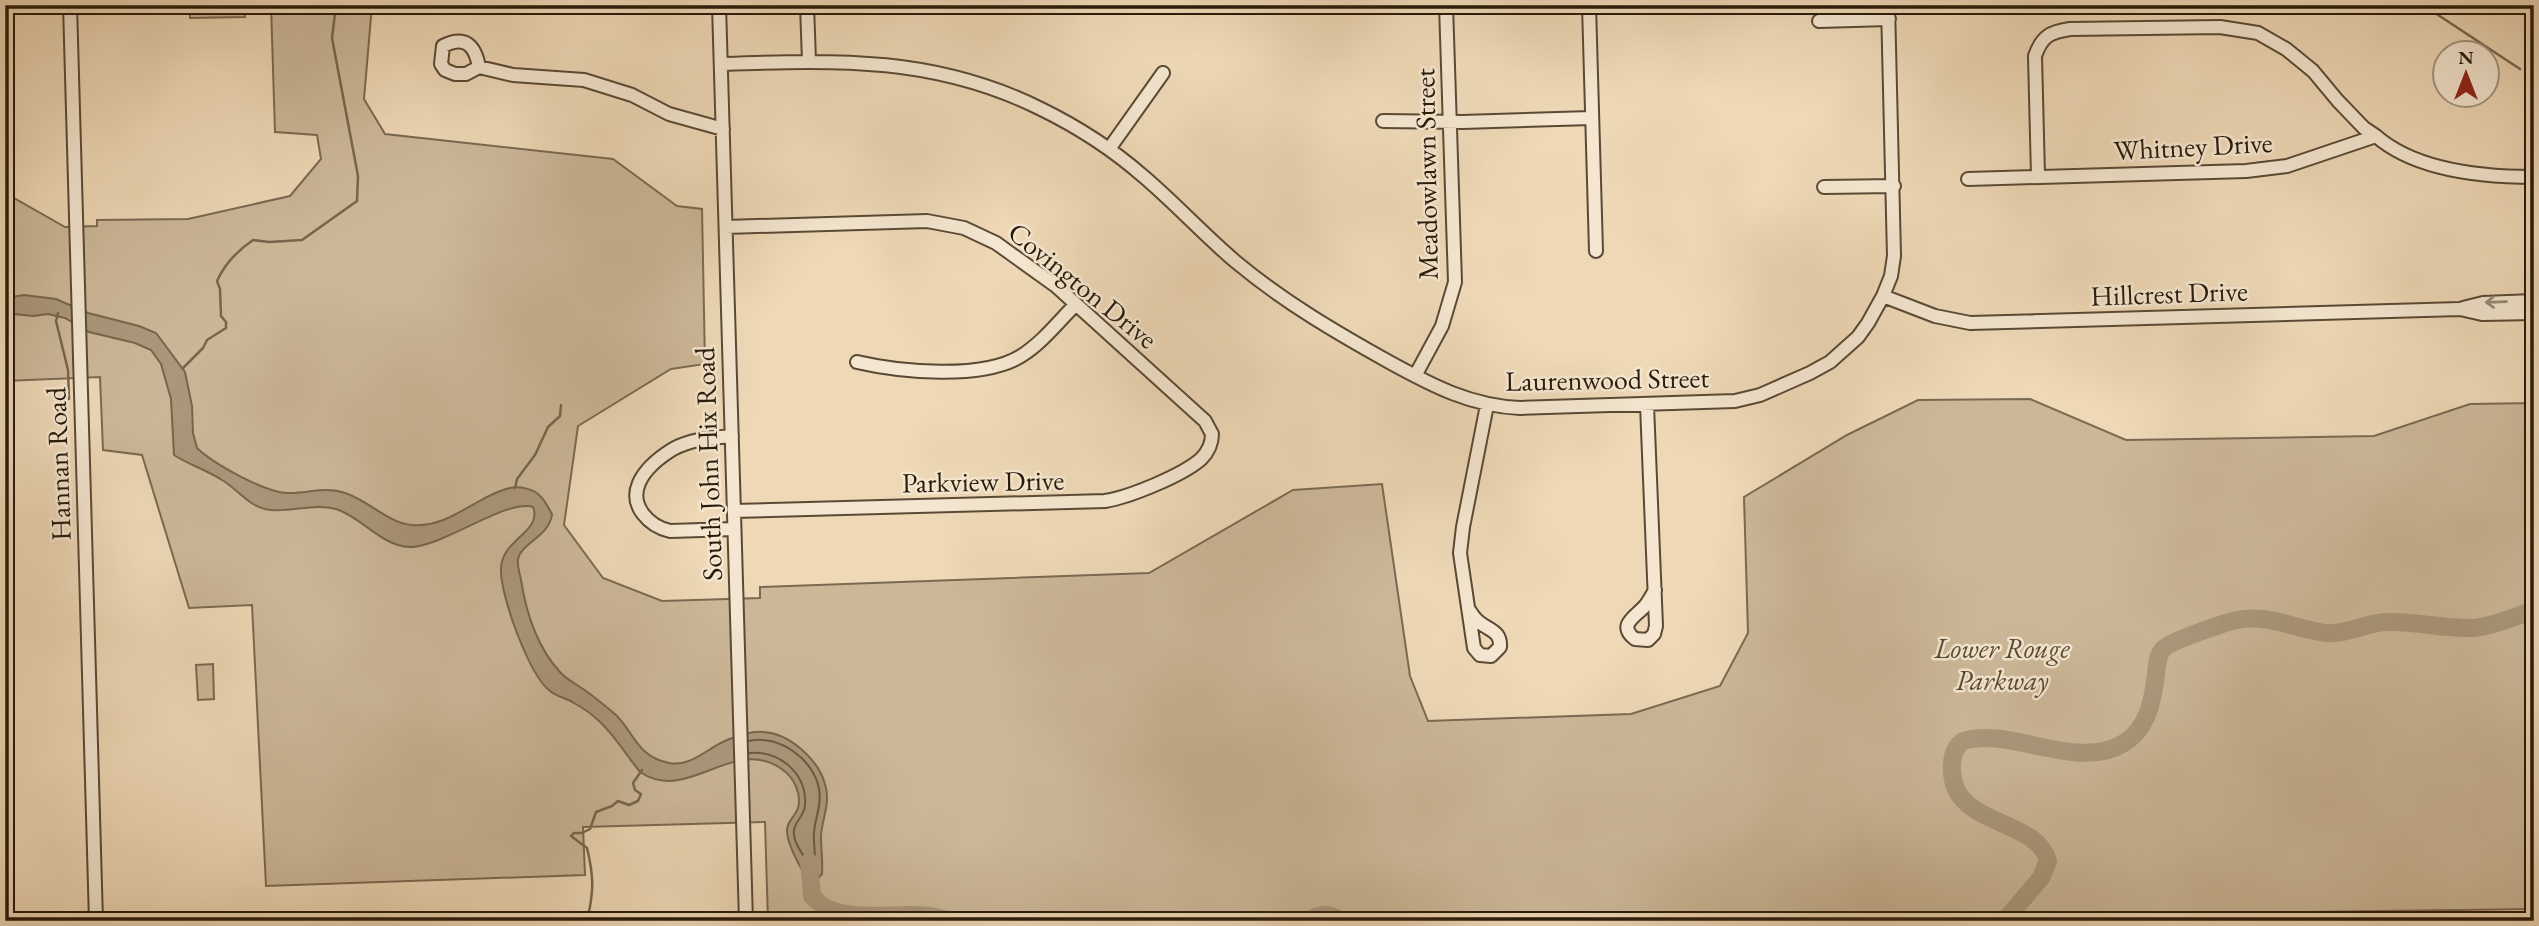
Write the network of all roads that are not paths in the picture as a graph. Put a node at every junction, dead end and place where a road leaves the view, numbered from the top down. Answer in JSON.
{"nodes":[{"id":1,"x":69,"y":5,"type":"edge"},
{"id":2,"x":719,"y":5,"type":"edge"},
{"id":3,"x":807,"y":5,"type":"edge"},
{"id":4,"x":1446,"y":5,"type":"edge"},
{"id":5,"x":1588,"y":5,"type":"edge"},
{"id":6,"x":1888,"y":5,"type":"edge"},
{"id":7,"x":1889,"y":19,"type":"junction"},
{"id":8,"x":1819,"y":21,"type":"dead end"},
{"id":9,"x":808,"y":61,"type":"junction"},
{"id":10,"x":721,"y":64,"type":"junction"},
{"id":11,"x":479,"y":67,"type":"dead end"},
{"id":12,"x":1163,"y":73,"type":"dead end"},
{"id":13,"x":1591,"y":118,"type":"junction"},
{"id":14,"x":1383,"y":121,"type":"dead end"},
{"id":15,"x":1451,"y":122,"type":"junction"},
{"id":16,"x":723,"y":129,"type":"junction"},
{"id":17,"x":2376,"y":136,"type":"junction"},
{"id":18,"x":1109,"y":149,"type":"junction"},
{"id":19,"x":2038,"y":176,"type":"junction"},
{"id":20,"x":2534,"y":177,"type":"edge"},
{"id":21,"x":1968,"y":179,"type":"dead end"},
{"id":22,"x":1894,"y":186,"type":"junction"},
{"id":23,"x":1824,"y":187,"type":"dead end"},
{"id":24,"x":726,"y":227,"type":"junction"},
{"id":25,"x":1596,"y":251,"type":"dead end"},
{"id":26,"x":1883,"y":296,"type":"junction"},
{"id":27,"x":2534,"y":301,"type":"edge"},
{"id":28,"x":1076,"y":304,"type":"junction"},
{"id":29,"x":2460,"y":309,"type":"junction"},
{"id":30,"x":2534,"y":313,"type":"edge"},
{"id":31,"x":857,"y":362,"type":"dead end"},
{"id":32,"x":1415,"y":376,"type":"junction"},
{"id":33,"x":1487,"y":405,"type":"junction"},
{"id":34,"x":1647,"y":405,"type":"junction"},
{"id":35,"x":732,"y":436,"type":"junction"},
{"id":36,"x":1212,"y":439,"type":"joint"},
{"id":37,"x":734,"y":511,"type":"junction"},
{"id":38,"x":734,"y":529,"type":"junction"},
{"id":39,"x":1655,"y":590,"type":"dead end"},
{"id":40,"x":1468,"y":608,"type":"dead end"},
{"id":41,"x":96,"y":921,"type":"edge"},
{"id":42,"x":747,"y":921,"type":"edge"}],
"edges":[{"from":1,"to":41,"type":"street","name":"Hannan Road"},
{"from":2,"to":10,"type":"street","name":"South John Hix Road"},
{"from":3,"to":9,"type":"street"},
{"from":4,"to":15,"type":"street","name":"Meadowlawn Street"},
{"from":5,"to":13,"type":"street"},
{"from":6,"to":7,"type":"street","name":"Laurenwood Street"},
{"from":7,"to":8,"type":"street"},
{"from":7,"to":22,"type":"street","name":"Laurenwood Street"},
{"from":9,"to":10,"type":"street","name":"Laurenwood Street"},
{"from":9,"to":18,"type":"street","name":"Laurenwood Street"},
{"from":10,"to":16,"type":"street","name":"South John Hix Road"},
{"from":11,"to":16,"type":"street"},
{"from":12,"to":18,"type":"street"},
{"from":13,"to":15,"type":"street"},
{"from":13,"to":25,"type":"street"},
{"from":14,"to":15,"type":"street"},
{"from":15,"to":32,"type":"street","name":"Meadowlawn Street"},
{"from":16,"to":24,"type":"street","name":"South John Hix Road"},
{"from":17,"to":19,"type":"street","name":"Whitney Drive"},
{"from":17,"to":19,"type":"street"},
{"from":17,"to":20,"type":"street"},
{"from":18,"to":32,"type":"street","name":"Laurenwood Street"},
{"from":19,"to":21,"type":"street","name":"Whitney Drive"},
{"from":22,"to":23,"type":"street"},
{"from":22,"to":26,"type":"street","name":"Laurenwood Street"},
{"from":24,"to":28,"type":"street","name":"Covington Drive"},
{"from":24,"to":35,"type":"street","name":"South John Hix Road"},
{"from":26,"to":29,"type":"street","name":"Hillcrest Drive"},
{"from":26,"to":34,"type":"street","name":"Laurenwood Street"},
{"from":27,"to":29,"type":"street","name":"Hillcrest Drive","one_way":true},
{"from":28,"to":31,"type":"street"},
{"from":28,"to":36,"type":"street","name":"Covington Drive"},
{"from":29,"to":30,"type":"street","name":"Hillcrest Drive"},
{"from":32,"to":33,"type":"street","name":"Laurenwood Street"},
{"from":33,"to":34,"type":"street","name":"Laurenwood Street"},
{"from":33,"to":40,"type":"street"},
{"from":34,"to":39,"type":"street"},
{"from":35,"to":37,"type":"street","name":"South John Hix Road"},
{"from":35,"to":38,"type":"street"},
{"from":36,"to":37,"type":"street","name":"Parkview Drive"},
{"from":37,"to":38,"type":"street","name":"South John Hix Road"},
{"from":38,"to":42,"type":"street","name":"South John Hix Road"}]}
